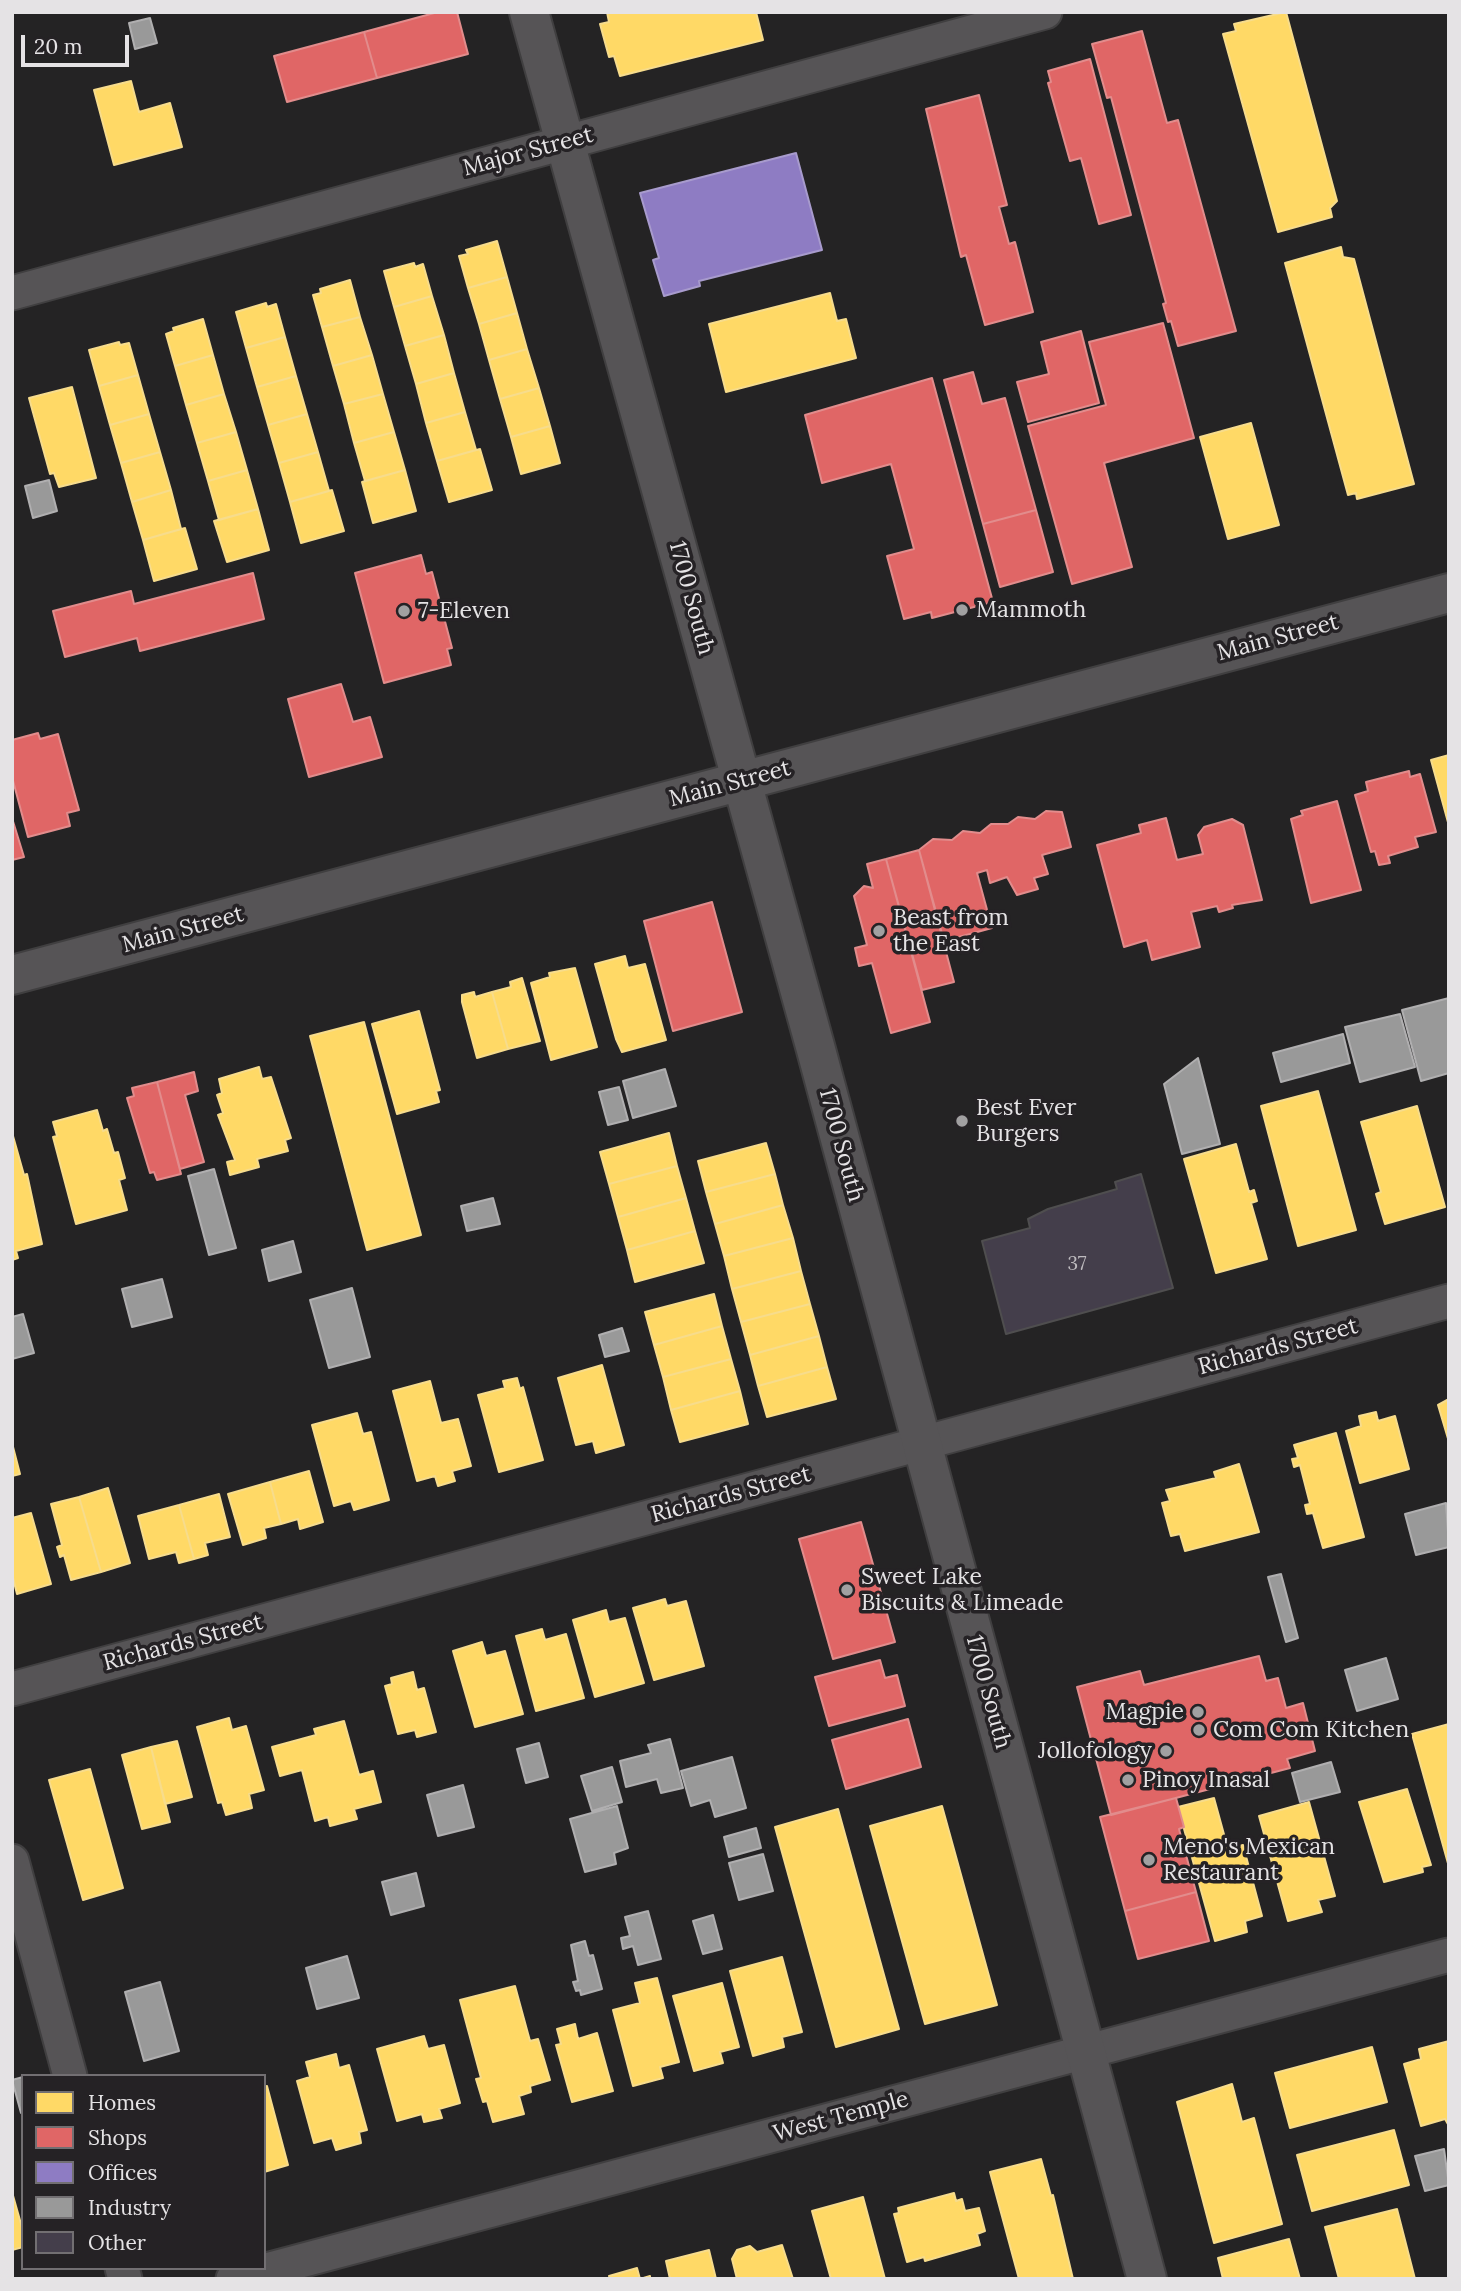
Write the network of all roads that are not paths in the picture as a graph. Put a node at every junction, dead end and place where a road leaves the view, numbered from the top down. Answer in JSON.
{"nodes":[{"id":1,"x":529,"y":12,"type":"edge"},
{"id":2,"x":1045,"y":12,"type":"edge"},
{"id":3,"x":565,"y":143,"type":"junction"},
{"id":4,"x":12,"y":293,"type":"edge"},
{"id":5,"x":1449,"y":593,"type":"edge"},
{"id":6,"x":741,"y":781,"type":"junction"},
{"id":7,"x":12,"y":975,"type":"edge"},
{"id":8,"x":1449,"y":1301,"type":"edge"},
{"id":9,"x":921,"y":1443,"type":"junction"},
{"id":10,"x":12,"y":1689,"type":"edge"},
{"id":11,"x":12,"y":1861,"type":"edge"},
{"id":12,"x":1449,"y":1955,"type":"edge"},
{"id":13,"x":1085,"y":2052,"type":"junction"},
{"id":14,"x":69,"y":2074,"type":"edge"},
{"id":15,"x":233,"y":2279,"type":"edge"},
{"id":16,"x":1147,"y":2279,"type":"edge"}],
"edges":[{"from":1,"to":3,"type":"street","name":"1700 South"},
{"from":2,"to":3,"type":"street","name":"Major Street"},
{"from":3,"to":4,"type":"street","name":"Major Street"},
{"from":3,"to":6,"type":"street","name":"1700 South"},
{"from":5,"to":6,"type":"street","name":"Main Street"},
{"from":6,"to":7,"type":"street","name":"Main Street"},
{"from":6,"to":9,"type":"street","name":"1700 South"},
{"from":8,"to":9,"type":"street","name":"Richards Street"},
{"from":9,"to":10,"type":"street","name":"Richards Street"},
{"from":9,"to":13,"type":"street","name":"1700 South"},
{"from":11,"to":14,"type":"street"},
{"from":12,"to":13,"type":"street","name":"West Temple"},
{"from":13,"to":15,"type":"street","name":"West Temple"},
{"from":13,"to":16,"type":"street","name":"1700 South"}]}
